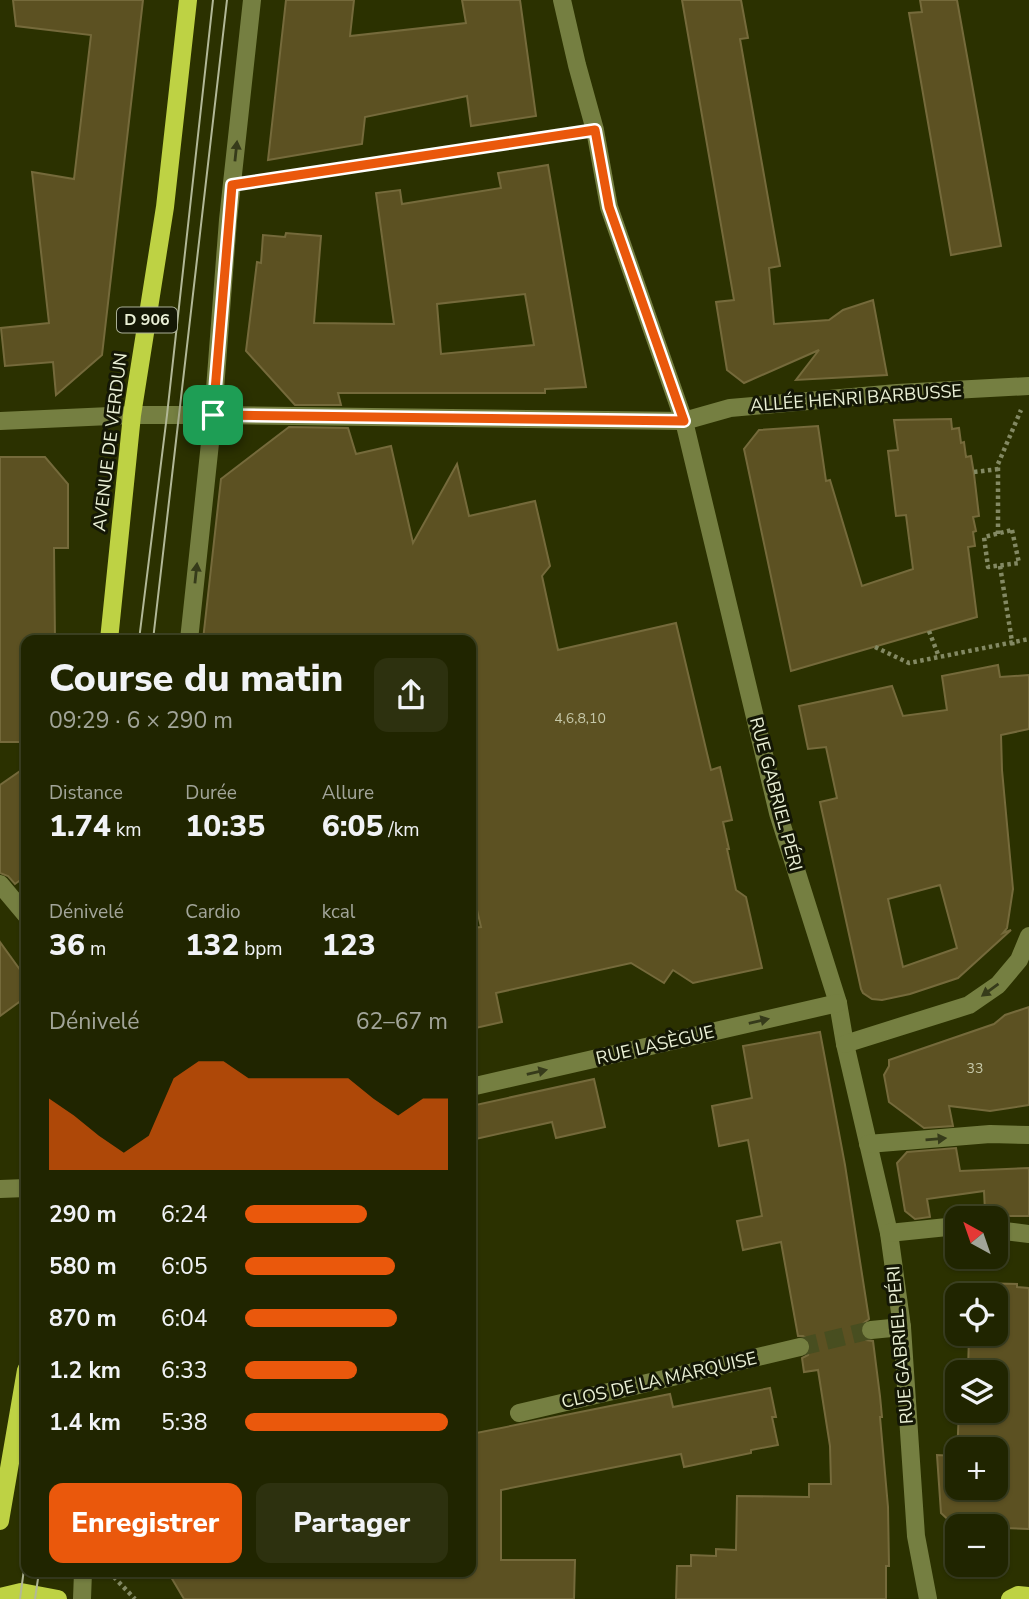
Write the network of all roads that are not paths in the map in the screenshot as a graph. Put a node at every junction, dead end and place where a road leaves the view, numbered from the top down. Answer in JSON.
{"nodes":[{"id":1,"x":188,"y":0,"type":"edge"},
{"id":2,"x":252,"y":0,"type":"edge"},
{"id":3,"x":562,"y":0,"type":"edge"},
{"id":4,"x":1025,"y":386,"type":"edge"},
{"id":5,"x":132,"y":415,"type":"junction"},
{"id":6,"x":213,"y":415,"type":"junction"},
{"id":7,"x":0,"y":421,"type":"edge"},
{"id":8,"x":684,"y":421,"type":"junction"},
{"id":9,"x":110,"y":635,"type":"edge"},
{"id":10,"x":190,"y":635,"type":"edge"},
{"id":11,"x":0,"y":884,"type":"edge"},
{"id":12,"x":21,"y":909,"type":"edge"},
{"id":13,"x":1029,"y":936,"type":"edge"},
{"id":14,"x":838,"y":1003,"type":"junction"},
{"id":15,"x":845,"y":1044,"type":"junction"},
{"id":16,"x":476,"y":1086,"type":"edge"},
{"id":17,"x":1029,"y":1135,"type":"edge"},
{"id":18,"x":868,"y":1144,"type":"junction"},
{"id":19,"x":21,"y":1188,"type":"edge"},
{"id":20,"x":0,"y":1189,"type":"edge"},
{"id":21,"x":945,"y":1227,"type":"edge"},
{"id":22,"x":1008,"y":1231,"type":"edge"},
{"id":23,"x":889,"y":1233,"type":"junction"},
{"id":24,"x":1029,"y":1234,"type":"edge"},
{"id":25,"x":902,"y":1327,"type":"junction"},
{"id":26,"x":871,"y":1330,"type":"tunnel mouth"},
{"id":27,"x":800,"y":1347,"type":"tunnel mouth"},
{"id":28,"x":21,"y":1399,"type":"edge"},
{"id":29,"x":519,"y":1413,"type":"dead end"},
{"id":30,"x":0,"y":1521,"type":"edge"},
{"id":31,"x":83,"y":1577,"type":"edge"},
{"id":32,"x":1029,"y":1596,"type":"edge"},
{"id":33,"x":0,"y":1597,"type":"edge"},
{"id":34,"x":58,"y":1599,"type":"edge"},
{"id":35,"x":82,"y":1599,"type":"edge"},
{"id":36,"x":928,"y":1599,"type":"edge"},
{"id":37,"x":1010,"y":1599,"type":"edge"}],
"edges":[{"from":1,"to":5,"type":"main road","name":"AVENUE DE VERDUN","number":"D 906"},
{"from":6,"to":2,"type":"street","one_way":true},
{"from":3,"to":8,"type":"street","name":"RUE GABRIEL PÉRI"},
{"from":4,"to":8,"type":"street","name":"ALLÉE HENRI BARBUSSE"},
{"from":5,"to":6,"type":"street","name":"ALLÉE HENRI BARBUSSE"},
{"from":5,"to":7,"type":"street","name":"ALLÉE HENRI BARBUSSE"},
{"from":5,"to":9,"type":"main road","name":"AVENUE DE VERDUN","number":"D 906"},
{"from":6,"to":8,"type":"street","name":"ALLÉE HENRI BARBUSSE"},
{"from":10,"to":6,"type":"street","one_way":true},
{"from":8,"to":14,"type":"street","name":"RUE GABRIEL PÉRI"},
{"from":11,"to":12,"type":"street"},
{"from":13,"to":15,"type":"street","one_way":true},
{"from":14,"to":15,"type":"street","name":"RUE GABRIEL PÉRI"},
{"from":16,"to":14,"type":"street","name":"RUE LASÈGUE","one_way":true},
{"from":15,"to":18,"type":"street","name":"RUE GABRIEL PÉRI"},
{"from":18,"to":17,"type":"street","one_way":true},
{"from":18,"to":23,"type":"street","name":"RUE GABRIEL PÉRI"},
{"from":19,"to":20,"type":"street"},
{"from":21,"to":23,"type":"street"},
{"from":22,"to":24,"type":"street"},
{"from":23,"to":25,"type":"street","name":"RUE GABRIEL PÉRI"},
{"from":25,"to":26,"type":"street"},
{"from":25,"to":36,"type":"street","name":"RUE GABRIEL PÉRI"},
{"from":27,"to":29,"type":"street","name":"CLOS DE LA MARQUISE"},
{"from":28,"to":30,"type":"main road"},
{"from":31,"to":35,"type":"street"},
{"from":32,"to":37,"type":"main road"},
{"from":33,"to":34,"type":"main road"}]}
